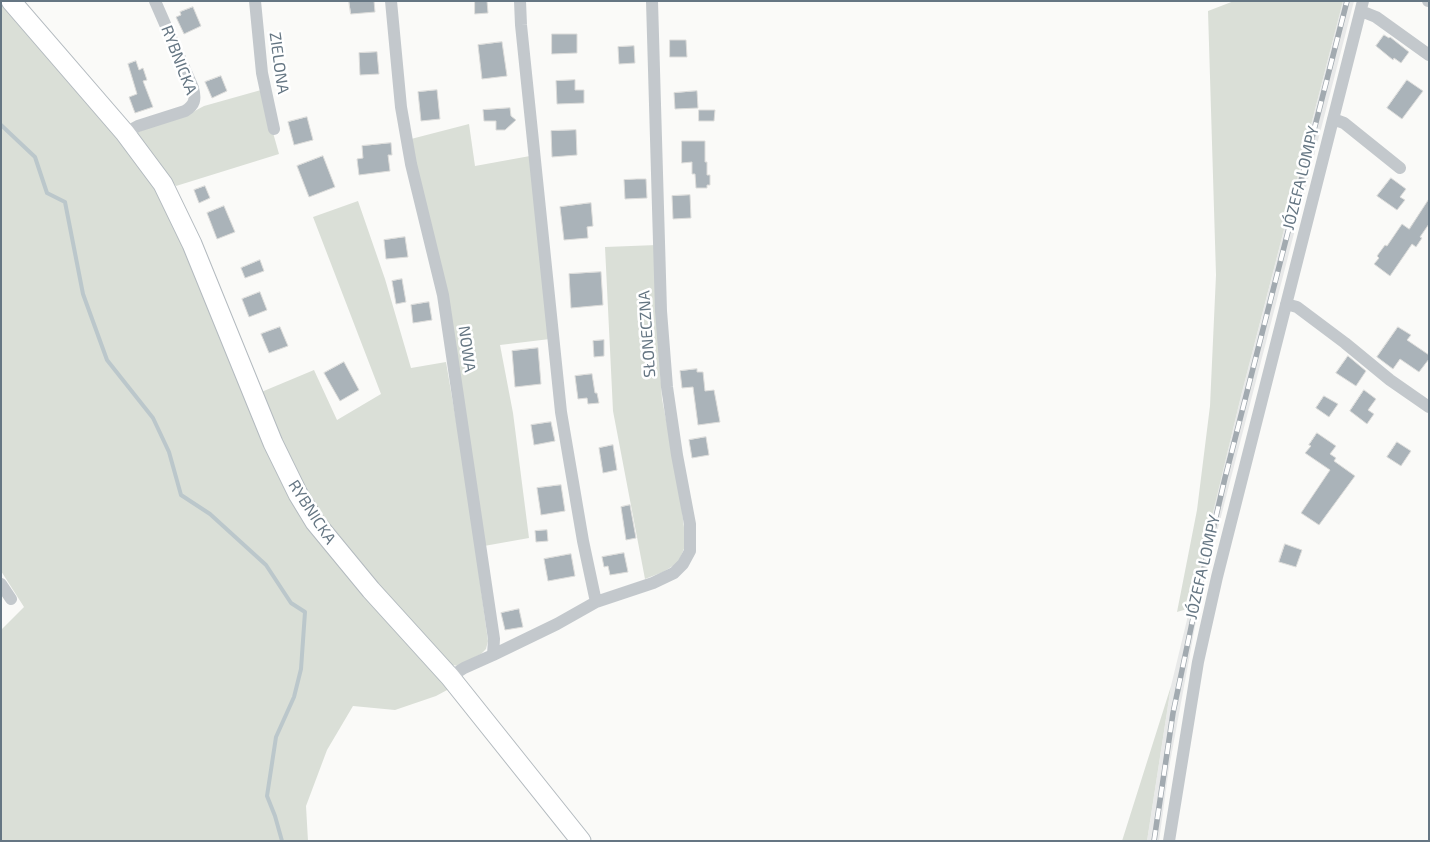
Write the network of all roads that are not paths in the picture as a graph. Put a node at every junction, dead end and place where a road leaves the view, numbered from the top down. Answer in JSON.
{"nodes":[{"id":1,"x":11,"y":1,"type":"edge"},
{"id":2,"x":155,"y":1,"type":"edge"},
{"id":3,"x":255,"y":1,"type":"edge"},
{"id":4,"x":391,"y":1,"type":"edge"},
{"id":5,"x":520,"y":1,"type":"edge"},
{"id":6,"x":652,"y":1,"type":"edge"},
{"id":7,"x":1362,"y":6,"type":"edge"},
{"id":8,"x":1429,"y":54,"type":"edge"},
{"id":9,"x":1333,"y":119,"type":"junction"},
{"id":10,"x":274,"y":129,"type":"dead end"},
{"id":11,"x":125,"y":133,"type":"junction"},
{"id":12,"x":1400,"y":168,"type":"dead end"},
{"id":13,"x":1286,"y":304,"type":"junction"},
{"id":14,"x":1429,"y":407,"type":"edge"},
{"id":15,"x":1,"y":584,"type":"edge"},
{"id":16,"x":11,"y":599,"type":"dead end"},
{"id":17,"x":596,"y":602,"type":"junction"},
{"id":18,"x":493,"y":655,"type":"junction"},
{"id":19,"x":450,"y":678,"type":"junction"},
{"id":20,"x":580,"y":841,"type":"edge"},
{"id":21,"x":1169,"y":841,"type":"edge"}],
"edges":[{"from":1,"to":11,"type":"street","name":"RYBNICKA"},
{"from":2,"to":11,"type":"street","name":"RYBNICKA"},
{"from":3,"to":10,"type":"street","name":"ZIELONA"},
{"from":4,"to":18,"type":"street","name":"NOWA"},
{"from":5,"to":17,"type":"street"},
{"from":6,"to":17,"type":"street","name":"SŁONECZNA"},
{"from":7,"to":8,"type":"street","name":"JÓZEFA LOMPY"},
{"from":7,"to":9,"type":"street","name":"JÓZEFA LOMPY"},
{"from":9,"to":12,"type":"street","name":"JÓZEFA LOMPY"},
{"from":9,"to":13,"type":"street","name":"JÓZEFA LOMPY"},
{"from":11,"to":19,"type":"street","name":"RYBNICKA"},
{"from":13,"to":14,"type":"street"},
{"from":13,"to":21,"type":"street","name":"JÓZEFA LOMPY"},
{"from":15,"to":16,"type":"street"},
{"from":17,"to":18,"type":"street","name":"SŁONECZNA"},
{"from":18,"to":19,"type":"street"},
{"from":19,"to":20,"type":"street","name":"RYBNICKA"}]}
